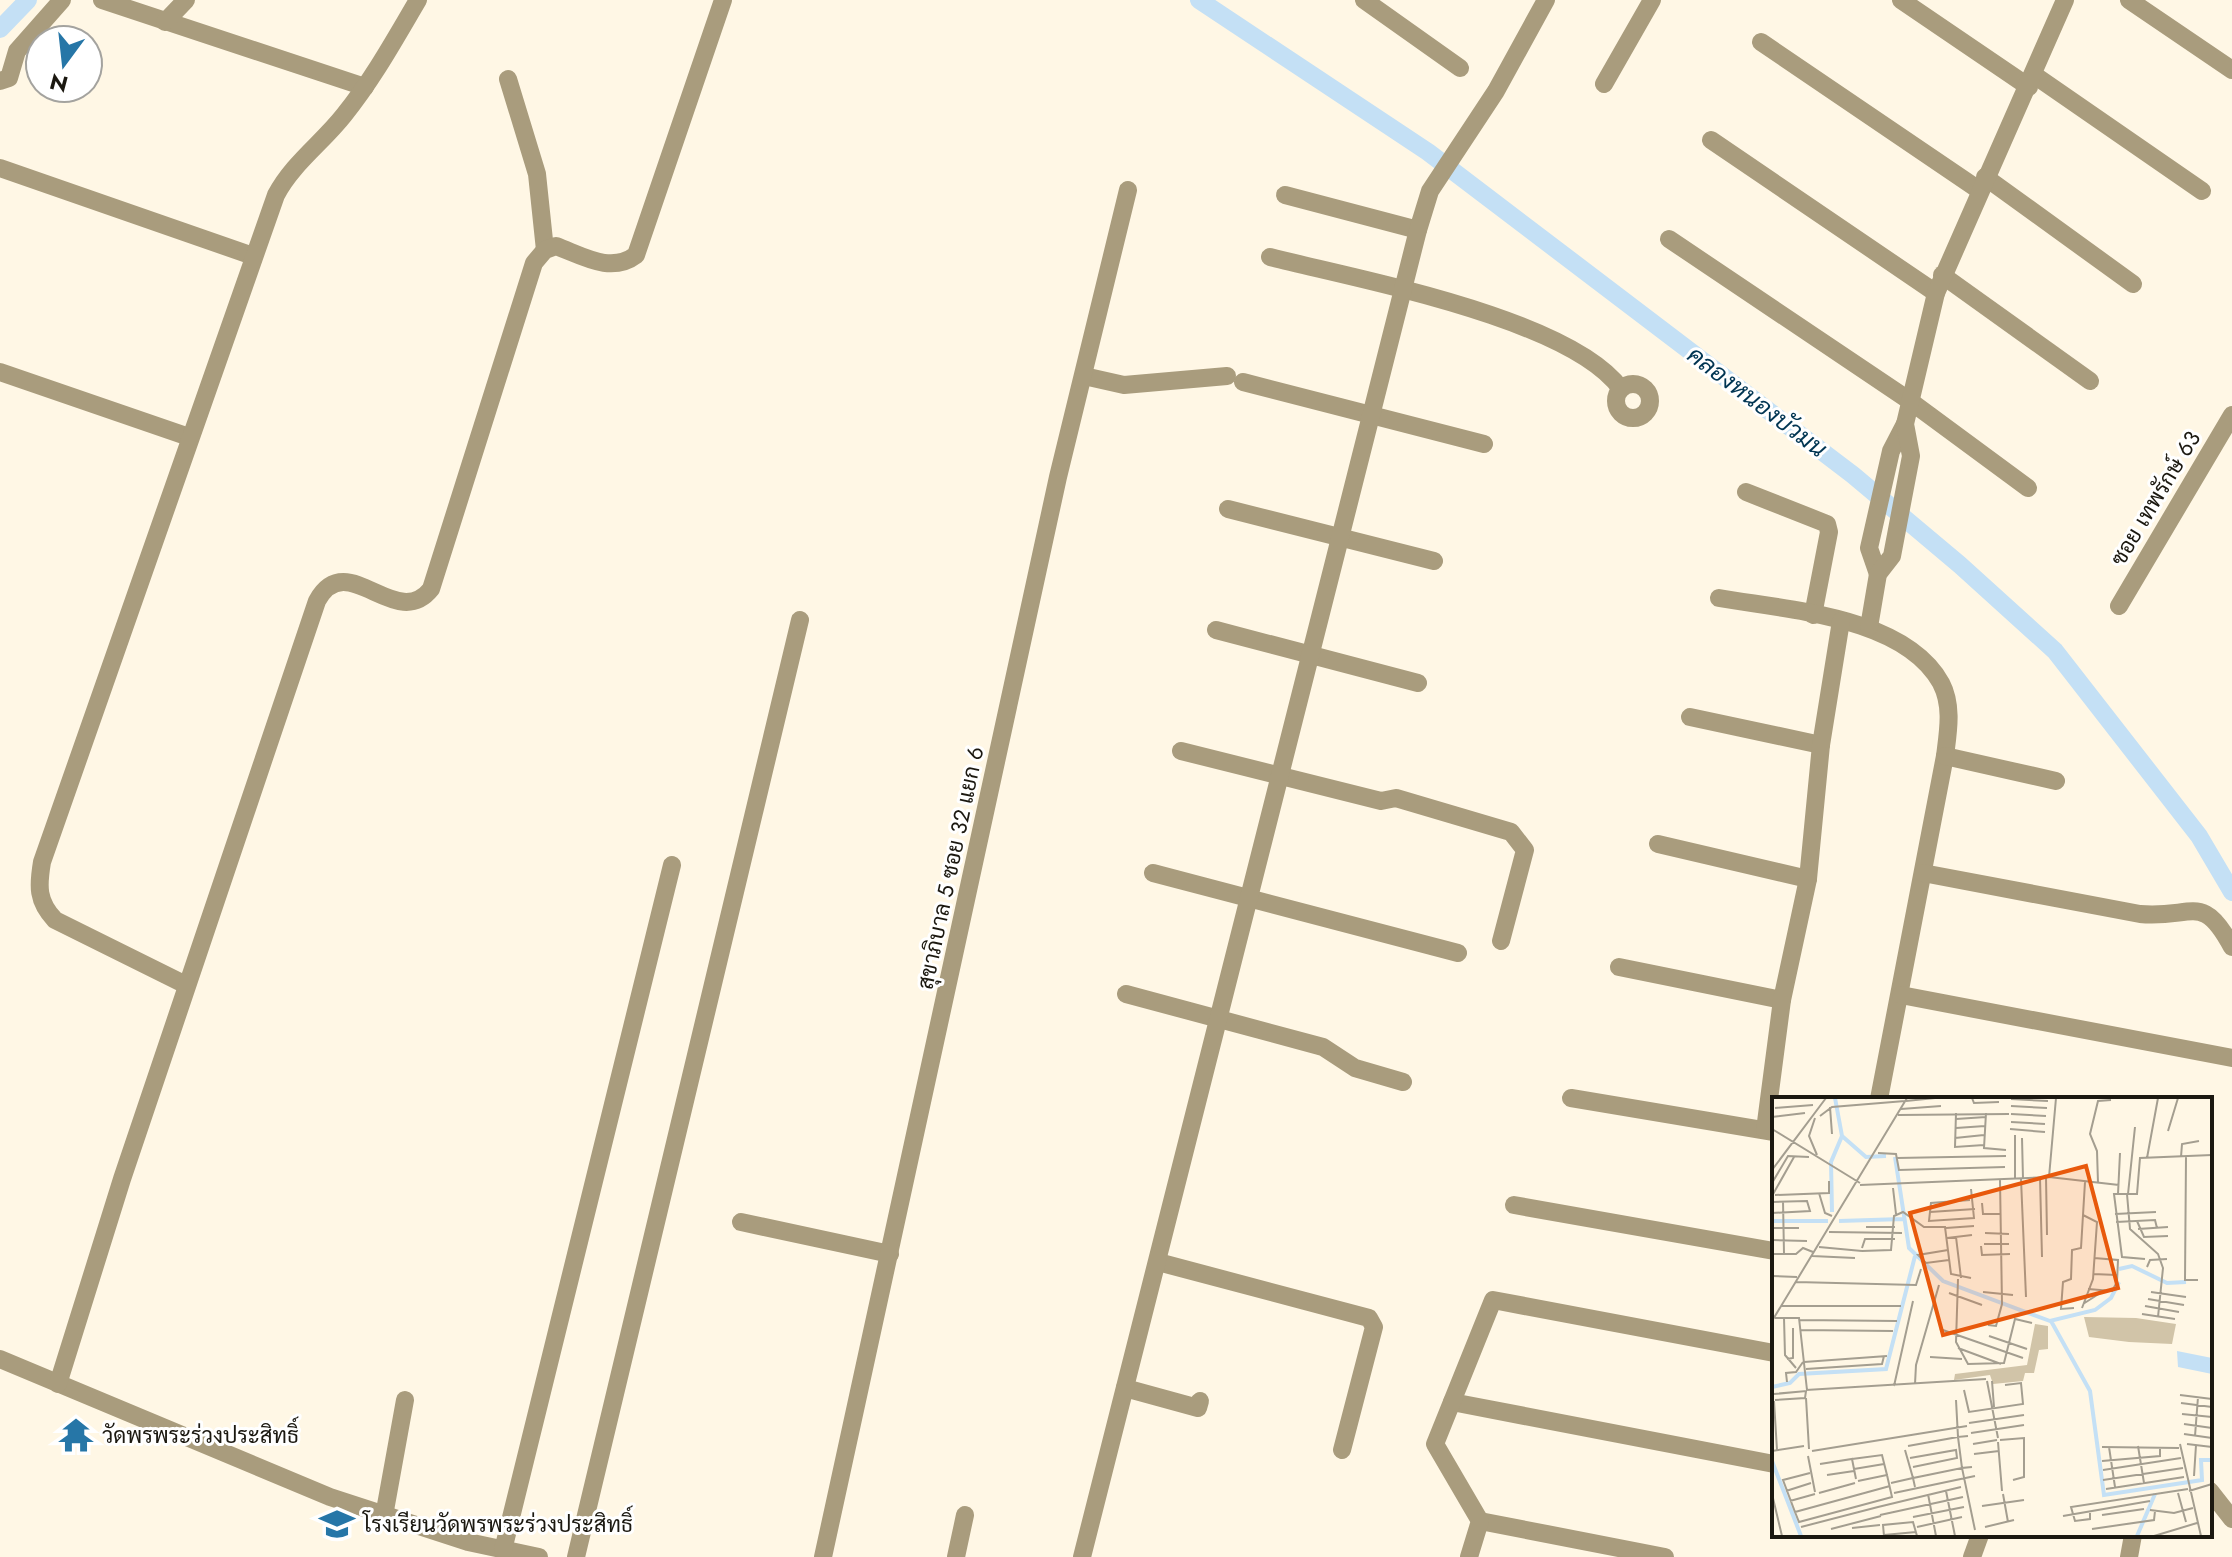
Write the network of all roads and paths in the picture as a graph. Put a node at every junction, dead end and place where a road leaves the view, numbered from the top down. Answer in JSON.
{"nodes":[{"id":1,"x":62,"y":0,"type":"edge"},
{"id":2,"x":102,"y":0,"type":"edge"},
{"id":3,"x":186,"y":0,"type":"edge"},
{"id":4,"x":418,"y":0,"type":"edge"},
{"id":5,"x":723,"y":0,"type":"edge"},
{"id":6,"x":1364,"y":0,"type":"edge"},
{"id":7,"x":1546,"y":0,"type":"edge"},
{"id":8,"x":1652,"y":0,"type":"edge"},
{"id":9,"x":1901,"y":0,"type":"edge"},
{"id":10,"x":2065,"y":0,"type":"edge"},
{"id":11,"x":2129,"y":0,"type":"edge"},
{"id":12,"x":165,"y":22,"type":"junction"},
{"id":13,"x":1761,"y":42,"type":"dead end"},
{"id":14,"x":1460,"y":68,"type":"dead end"},
{"id":15,"x":2232,"y":70,"type":"edge"},
{"id":16,"x":508,"y":79,"type":"dead end"},
{"id":17,"x":0,"y":81,"type":"edge"},
{"id":18,"x":2032,"y":81,"type":"junction"},
{"id":19,"x":1604,"y":84,"type":"dead end"},
{"id":20,"x":365,"y":87,"type":"junction"},
{"id":21,"x":1711,"y":140,"type":"dead end"},
{"id":22,"x":0,"y":168,"type":"edge"},
{"id":23,"x":1982,"y":183,"type":"junction"},
{"id":24,"x":1128,"y":190,"type":"dead end"},
{"id":25,"x":2202,"y":191,"type":"dead end"},
{"id":26,"x":1285,"y":195,"type":"dead end"},
{"id":27,"x":1418,"y":230,"type":"junction"},
{"id":28,"x":1669,"y":239,"type":"dead end"},
{"id":29,"x":545,"y":250,"type":"junction"},
{"id":30,"x":253,"y":256,"type":"junction"},
{"id":31,"x":1270,"y":257,"type":"dead end"},
{"id":32,"x":1939,"y":284,"type":"junction"},
{"id":33,"x":2133,"y":284,"type":"dead end"},
{"id":34,"x":1404,"y":292,"type":"junction"},
{"id":35,"x":0,"y":372,"type":"edge"},
{"id":36,"x":1084,"y":376,"type":"junction"},
{"id":37,"x":2090,"y":381,"type":"dead end"},
{"id":38,"x":1621,"y":389,"type":"dead end"},
{"id":39,"x":1910,"y":401,"type":"junction"},
{"id":40,"x":1374,"y":415,"type":"junction"},
{"id":41,"x":2232,"y":415,"type":"edge"},
{"id":42,"x":1905,"y":424,"type":"junction"},
{"id":43,"x":189,"y":437,"type":"junction"},
{"id":44,"x":1484,"y":444,"type":"dead end"},
{"id":45,"x":2028,"y":488,"type":"dead end"},
{"id":46,"x":1746,"y":492,"type":"dead end"},
{"id":47,"x":1228,"y":509,"type":"dead end"},
{"id":48,"x":1342,"y":538,"type":"junction"},
{"id":49,"x":1434,"y":561,"type":"dead end"},
{"id":50,"x":1878,"y":574,"type":"junction"},
{"id":51,"x":1719,"y":598,"type":"dead end"},
{"id":52,"x":2119,"y":606,"type":"dead end"},
{"id":53,"x":1813,"y":615,"type":"junction"},
{"id":54,"x":800,"y":620,"type":"dead end"},
{"id":55,"x":1841,"y":621,"type":"junction"},
{"id":56,"x":1869,"y":627,"type":"junction"},
{"id":57,"x":1216,"y":630,"type":"dead end"},
{"id":58,"x":1313,"y":655,"type":"junction"},
{"id":59,"x":1418,"y":683,"type":"dead end"},
{"id":60,"x":1690,"y":717,"type":"dead end"},
{"id":61,"x":1821,"y":745,"type":"junction"},
{"id":62,"x":1181,"y":751,"type":"dead end"},
{"id":63,"x":1945,"y":756,"type":"junction"},
{"id":64,"x":1282,"y":776,"type":"junction"},
{"id":65,"x":2056,"y":781,"type":"dead end"},
{"id":66,"x":1658,"y":844,"type":"dead end"},
{"id":67,"x":672,"y":865,"type":"dead end"},
{"id":68,"x":1153,"y":873,"type":"dead end"},
{"id":69,"x":1923,"y":873,"type":"junction"},
{"id":70,"x":1808,"y":879,"type":"junction"},
{"id":71,"x":1251,"y":898,"type":"junction"},
{"id":72,"x":1501,"y":941,"type":"dead end"},
{"id":73,"x":2232,"y":947,"type":"edge"},
{"id":74,"x":1458,"y":953,"type":"dead end"},
{"id":75,"x":1619,"y":967,"type":"dead end"},
{"id":76,"x":186,"y":985,"type":"junction"},
{"id":77,"x":1126,"y":994,"type":"dead end"},
{"id":78,"x":1901,"y":995,"type":"junction"},
{"id":79,"x":1782,"y":1000,"type":"junction"},
{"id":80,"x":1220,"y":1019,"type":"junction"},
{"id":81,"x":2232,"y":1058,"type":"edge"},
{"id":82,"x":1403,"y":1082,"type":"dead end"},
{"id":83,"x":1773,"y":1097,"type":"edge"},
{"id":84,"x":1879,"y":1097,"type":"edge"},
{"id":85,"x":1571,"y":1098,"type":"dead end"},
{"id":86,"x":1772,"y":1109,"type":"edge"},
{"id":87,"x":1770,"y":1131,"type":"edge"},
{"id":88,"x":1514,"y":1205,"type":"dead end"},
{"id":89,"x":741,"y":1222,"type":"dead end"},
{"id":90,"x":1772,"y":1251,"type":"edge"},
{"id":91,"x":890,"y":1254,"type":"junction"},
{"id":92,"x":1158,"y":1262,"type":"junction"},
{"id":93,"x":1772,"y":1353,"type":"edge"},
{"id":94,"x":0,"y":1359,"type":"edge"},
{"id":95,"x":58,"y":1384,"type":"junction"},
{"id":96,"x":1125,"y":1388,"type":"junction"},
{"id":97,"x":405,"y":1400,"type":"dead end"},
{"id":98,"x":1200,"y":1401,"type":"dead end"},
{"id":99,"x":1452,"y":1402,"type":"junction"},
{"id":100,"x":1342,"y":1450,"type":"dead end"},
{"id":101,"x":1772,"y":1464,"type":"edge"},
{"id":102,"x":2212,"y":1494,"type":"edge"},
{"id":103,"x":965,"y":1515,"type":"dead end"},
{"id":104,"x":384,"y":1516,"type":"junction"},
{"id":105,"x":2232,"y":1519,"type":"edge"},
{"id":106,"x":1480,"y":1521,"type":"junction"},
{"id":107,"x":1979,"y":1537,"type":"edge"},
{"id":108,"x":2133,"y":1537,"type":"edge"},
{"id":109,"x":466,"y":1549,"type":"edge"},
{"id":110,"x":503,"y":1550,"type":"junction"},
{"id":111,"x":539,"y":1557,"type":"edge"},
{"id":112,"x":576,"y":1557,"type":"edge"},
{"id":113,"x":823,"y":1557,"type":"edge"},
{"id":114,"x":956,"y":1557,"type":"edge"},
{"id":115,"x":1082,"y":1557,"type":"edge"},
{"id":116,"x":1469,"y":1557,"type":"edge"},
{"id":117,"x":1665,"y":1557,"type":"edge"},
{"id":118,"x":1972,"y":1557,"type":"edge"},
{"id":119,"x":2129,"y":1557,"type":"edge"}],
"edges":[{"from":1,"to":17,"type":"street"},
{"from":2,"to":12,"type":"street"},
{"from":3,"to":12,"type":"street"},
{"from":4,"to":20,"type":"street"},
{"from":5,"to":29,"type":"street"},
{"from":6,"to":14,"type":"street"},
{"from":7,"to":27,"type":"street"},
{"from":8,"to":19,"type":"street"},
{"from":9,"to":18,"type":"street"},
{"from":10,"to":18,"type":"street"},
{"from":11,"to":15,"type":"street"},
{"from":12,"to":20,"type":"street"},
{"from":13,"to":23,"type":"street"},
{"from":16,"to":29,"type":"street"},
{"from":18,"to":23,"type":"street"},
{"from":18,"to":25,"type":"street"},
{"from":20,"to":30,"type":"street"},
{"from":21,"to":32,"type":"street"},
{"from":22,"to":30,"type":"street"},
{"from":23,"to":32,"type":"street"},
{"from":23,"to":33,"type":"street"},
{"from":24,"to":36,"type":"street","name":"สุขาภิบาล 5 ซอย 32 แยก 6"},
{"from":26,"to":27,"type":"street"},
{"from":27,"to":34,"type":"street"},
{"from":28,"to":39,"type":"street"},
{"from":29,"to":76,"type":"street"},
{"from":30,"to":43,"type":"street"},
{"from":31,"to":34,"type":"street"},
{"from":32,"to":37,"type":"street"},
{"from":32,"to":39,"type":"street"},
{"from":34,"to":38,"type":"street"},
{"from":34,"to":40,"type":"street"},
{"from":35,"to":43,"type":"street"},
{"from":36,"to":40,"type":"street"},
{"from":36,"to":91,"type":"street","name":"สุขาภิบาล 5 ซอย 32 แยก 6"},
{"from":39,"to":42,"type":"street"},
{"from":39,"to":45,"type":"street"},
{"from":40,"to":44,"type":"street"},
{"from":40,"to":48,"type":"street"},
{"from":41,"to":52,"type":"street","name":"ซอย เทพรักษ์ 63"},
{"from":42,"to":50,"type":"street"},
{"from":42,"to":50,"type":"street"},
{"from":43,"to":76,"type":"street"},
{"from":46,"to":53,"type":"street"},
{"from":47,"to":48,"type":"street"},
{"from":48,"to":49,"type":"street"},
{"from":48,"to":58,"type":"street"},
{"from":50,"to":56,"type":"street"},
{"from":51,"to":53,"type":"street"},
{"from":53,"to":55,"type":"street"},
{"from":54,"to":112,"type":"street"},
{"from":55,"to":56,"type":"street"},
{"from":55,"to":61,"type":"street"},
{"from":56,"to":63,"type":"street"},
{"from":57,"to":58,"type":"street"},
{"from":58,"to":59,"type":"street"},
{"from":58,"to":64,"type":"street"},
{"from":60,"to":61,"type":"street"},
{"from":61,"to":70,"type":"street"},
{"from":62,"to":64,"type":"street"},
{"from":63,"to":65,"type":"street"},
{"from":63,"to":69,"type":"street"},
{"from":64,"to":71,"type":"street"},
{"from":64,"to":72,"type":"street"},
{"from":66,"to":70,"type":"street"},
{"from":67,"to":110,"type":"street"},
{"from":68,"to":71,"type":"street"},
{"from":69,"to":73,"type":"street"},
{"from":69,"to":78,"type":"street"},
{"from":70,"to":79,"type":"street"},
{"from":71,"to":74,"type":"street"},
{"from":71,"to":80,"type":"street"},
{"from":75,"to":79,"type":"street"},
{"from":76,"to":95,"type":"street"},
{"from":77,"to":80,"type":"street"},
{"from":78,"to":81,"type":"street"},
{"from":78,"to":84,"type":"street"},
{"from":79,"to":83,"type":"street"},
{"from":80,"to":82,"type":"street"},
{"from":80,"to":92,"type":"street"},
{"from":85,"to":87,"type":"street"},
{"from":86,"to":87,"type":"street"},
{"from":88,"to":90,"type":"street"},
{"from":89,"to":91,"type":"street"},
{"from":91,"to":113,"type":"street","name":"สุขาภิบาล 5 ซอย 32 แยก 6"},
{"from":92,"to":96,"type":"street"},
{"from":92,"to":100,"type":"street"},
{"from":93,"to":99,"type":"street"},
{"from":94,"to":95,"type":"street"},
{"from":95,"to":104,"type":"street"},
{"from":96,"to":98,"type":"street"},
{"from":96,"to":115,"type":"street"},
{"from":97,"to":104,"type":"street"},
{"from":99,"to":101,"type":"street"},
{"from":99,"to":106,"type":"street"},
{"from":102,"to":105,"type":"street"},
{"from":103,"to":114,"type":"street"},
{"from":104,"to":109,"type":"street"},
{"from":106,"to":116,"type":"street"},
{"from":106,"to":117,"type":"street"},
{"from":107,"to":118,"type":"street"},
{"from":108,"to":119,"type":"street"},
{"from":109,"to":110,"type":"street"},
{"from":110,"to":111,"type":"street"}]}
